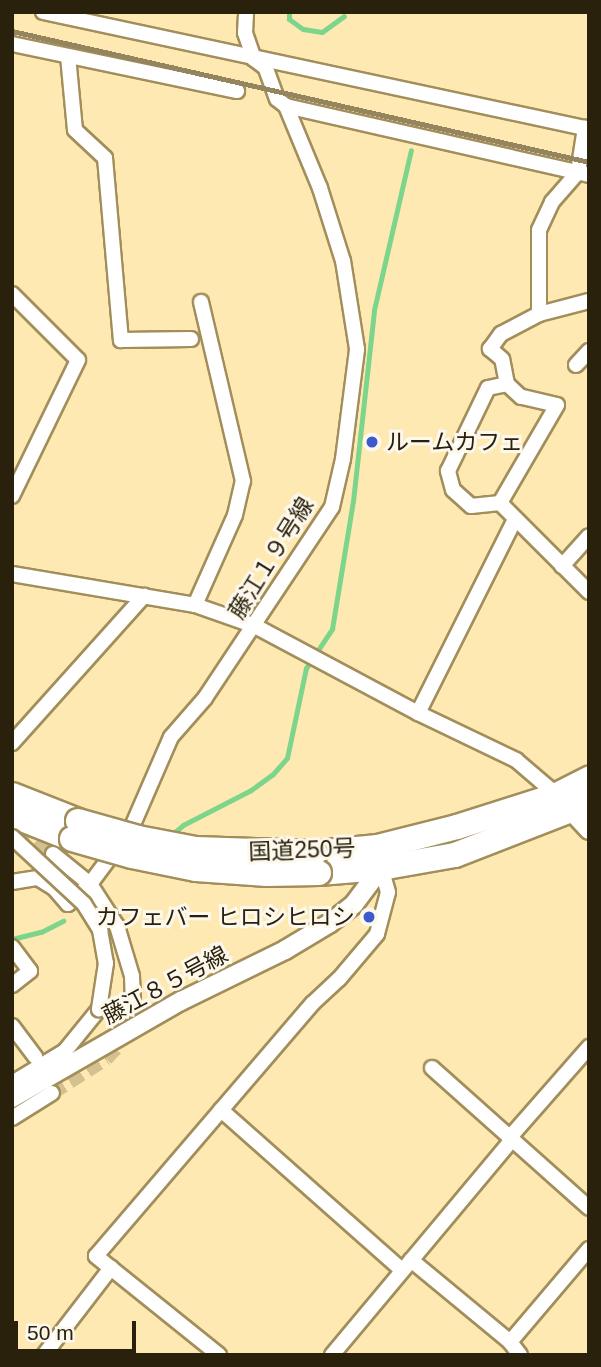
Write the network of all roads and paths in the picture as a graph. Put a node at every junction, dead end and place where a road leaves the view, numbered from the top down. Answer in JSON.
{"nodes":[{"id":1,"x":43,"y":12,"type":"edge"},
{"id":2,"x":246,"y":12,"type":"edge"},
{"id":3,"x":12,"y":44,"type":"edge"},
{"id":4,"x":68,"y":56,"type":"junction"},
{"id":5,"x":254,"y":59,"type":"junction"},
{"id":6,"x":237,"y":91,"type":"dead end"},
{"id":7,"x":286,"y":106,"type":"junction"},
{"id":8,"x":587,"y":129,"type":"edge"},
{"id":9,"x":584,"y":174,"type":"edge"},
{"id":10,"x":12,"y":294,"type":"edge"},
{"id":11,"x":589,"y":301,"type":"edge"},
{"id":12,"x":201,"y":302,"type":"dead end"},
{"id":13,"x":539,"y":314,"type":"junction"},
{"id":14,"x":191,"y":339,"type":"dead end"},
{"id":15,"x":589,"y":351,"type":"edge"},
{"id":16,"x":576,"y":365,"type":"dead end"},
{"id":17,"x":506,"y":384,"type":"junction"},
{"id":18,"x":12,"y":496,"type":"edge"},
{"id":19,"x":500,"y":503,"type":"junction"},
{"id":20,"x":515,"y":519,"type":"junction"},
{"id":21,"x":589,"y":536,"type":"edge"},
{"id":22,"x":562,"y":566,"type":"junction"},
{"id":23,"x":12,"y":574,"type":"edge"},
{"id":24,"x":589,"y":592,"type":"edge"},
{"id":25,"x":144,"y":596,"type":"junction"},
{"id":26,"x":195,"y":605,"type":"junction"},
{"id":27,"x":255,"y":626,"type":"junction"},
{"id":28,"x":418,"y":713,"type":"junction"},
{"id":29,"x":12,"y":743,"type":"edge"},
{"id":30,"x":589,"y":779,"type":"edge"},
{"id":31,"x":12,"y":795,"type":"edge"},
{"id":32,"x":572,"y":803,"type":"edge"},
{"id":33,"x":12,"y":816,"type":"edge"},
{"id":34,"x":589,"y":830,"type":"edge"},
{"id":35,"x":12,"y":837,"type":"edge"},
{"id":36,"x":67,"y":838,"type":"junction"},
{"id":37,"x":380,"y":857,"type":"junction"},
{"id":38,"x":12,"y":882,"type":"edge"},
{"id":39,"x":90,"y":884,"type":"junction"},
{"id":40,"x":13,"y":949,"type":"edge"},
{"id":41,"x":12,"y":985,"type":"edge"},
{"id":42,"x":133,"y":1003,"type":"tunnel mouth"},
{"id":43,"x":12,"y":1026,"type":"edge"},
{"id":44,"x":589,"y":1047,"type":"edge"},
{"id":45,"x":35,"y":1057,"type":"dead end"},
{"id":46,"x":432,"y":1068,"type":"dead end"},
{"id":47,"x":12,"y":1083,"type":"edge"},
{"id":48,"x":52,"y":1093,"type":"tunnel mouth"},
{"id":49,"x":12,"y":1098,"type":"edge"},
{"id":50,"x":221,"y":1110,"type":"junction"},
{"id":51,"x":12,"y":1118,"type":"edge"},
{"id":52,"x":510,"y":1137,"type":"junction"},
{"id":53,"x":589,"y":1208,"type":"edge"},
{"id":54,"x":589,"y":1249,"type":"edge"},
{"id":55,"x":407,"y":1265,"type":"junction"},
{"id":56,"x":111,"y":1268,"type":"junction"},
{"id":57,"x":514,"y":1350,"type":"edge"},
{"id":58,"x":44,"y":1355,"type":"edge"},
{"id":59,"x":219,"y":1355,"type":"edge"},
{"id":60,"x":332,"y":1355,"type":"edge"}],
"edges":[{"from":1,"to":5,"type":"street"},
{"from":2,"to":5,"type":"street","name":"藤江１９号線"},
{"from":3,"to":4,"type":"street"},
{"from":4,"to":6,"type":"street"},
{"from":4,"to":14,"type":"street"},
{"from":5,"to":7,"type":"street","name":"藤江１９号線"},
{"from":5,"to":8,"type":"street"},
{"from":7,"to":9,"type":"street"},
{"from":7,"to":27,"type":"street","name":"藤江１９号線"},
{"from":8,"to":9,"type":"street"},
{"from":9,"to":13,"type":"street"},
{"from":10,"to":18,"type":"street"},
{"from":11,"to":13,"type":"street"},
{"from":12,"to":26,"type":"street"},
{"from":13,"to":17,"type":"street"},
{"from":15,"to":16,"type":"street"},
{"from":17,"to":19,"type":"street"},
{"from":17,"to":19,"type":"street"},
{"from":19,"to":20,"type":"street"},
{"from":20,"to":22,"type":"street"},
{"from":20,"to":28,"type":"street"},
{"from":21,"to":22,"type":"street"},
{"from":22,"to":24,"type":"street"},
{"from":23,"to":25,"type":"street"},
{"from":25,"to":26,"type":"street"},
{"from":25,"to":29,"type":"street"},
{"from":26,"to":27,"type":"street"},
{"from":27,"to":28,"type":"street"},
{"from":27,"to":39,"type":"street","name":"藤江１９号線"},
{"from":28,"to":32,"type":"street"},
{"from":30,"to":32,"type":"highway","name":"国道250号"},
{"from":31,"to":36,"type":"highway","name":"国道250号"},
{"from":32,"to":34,"type":"street"},
{"from":32,"to":37,"type":"highway","name":"国道250号"},
{"from":33,"to":36,"type":"highway","name":"国道250号"},
{"from":35,"to":47,"type":"street","bridge":true},
{"from":36,"to":37,"type":"highway","name":"国道250号","bridge":true},
{"from":36,"to":39,"type":"street"},
{"from":37,"to":49,"type":"street","name":"藤江８５号線"},
{"from":37,"to":50,"type":"street"},
{"from":38,"to":39,"type":"street","name":"藤江１９号線"},
{"from":39,"to":42,"type":"street"},
{"from":40,"to":41,"type":"street"},
{"from":43,"to":45,"type":"street"},
{"from":44,"to":52,"type":"street"},
{"from":46,"to":52,"type":"street"},
{"from":48,"to":51,"type":"street"},
{"from":50,"to":55,"type":"street"},
{"from":50,"to":56,"type":"street"},
{"from":52,"to":53,"type":"street"},
{"from":52,"to":55,"type":"street"},
{"from":54,"to":57,"type":"street"},
{"from":55,"to":57,"type":"street"},
{"from":55,"to":60,"type":"street"},
{"from":56,"to":58,"type":"street"},
{"from":56,"to":59,"type":"street"}]}
